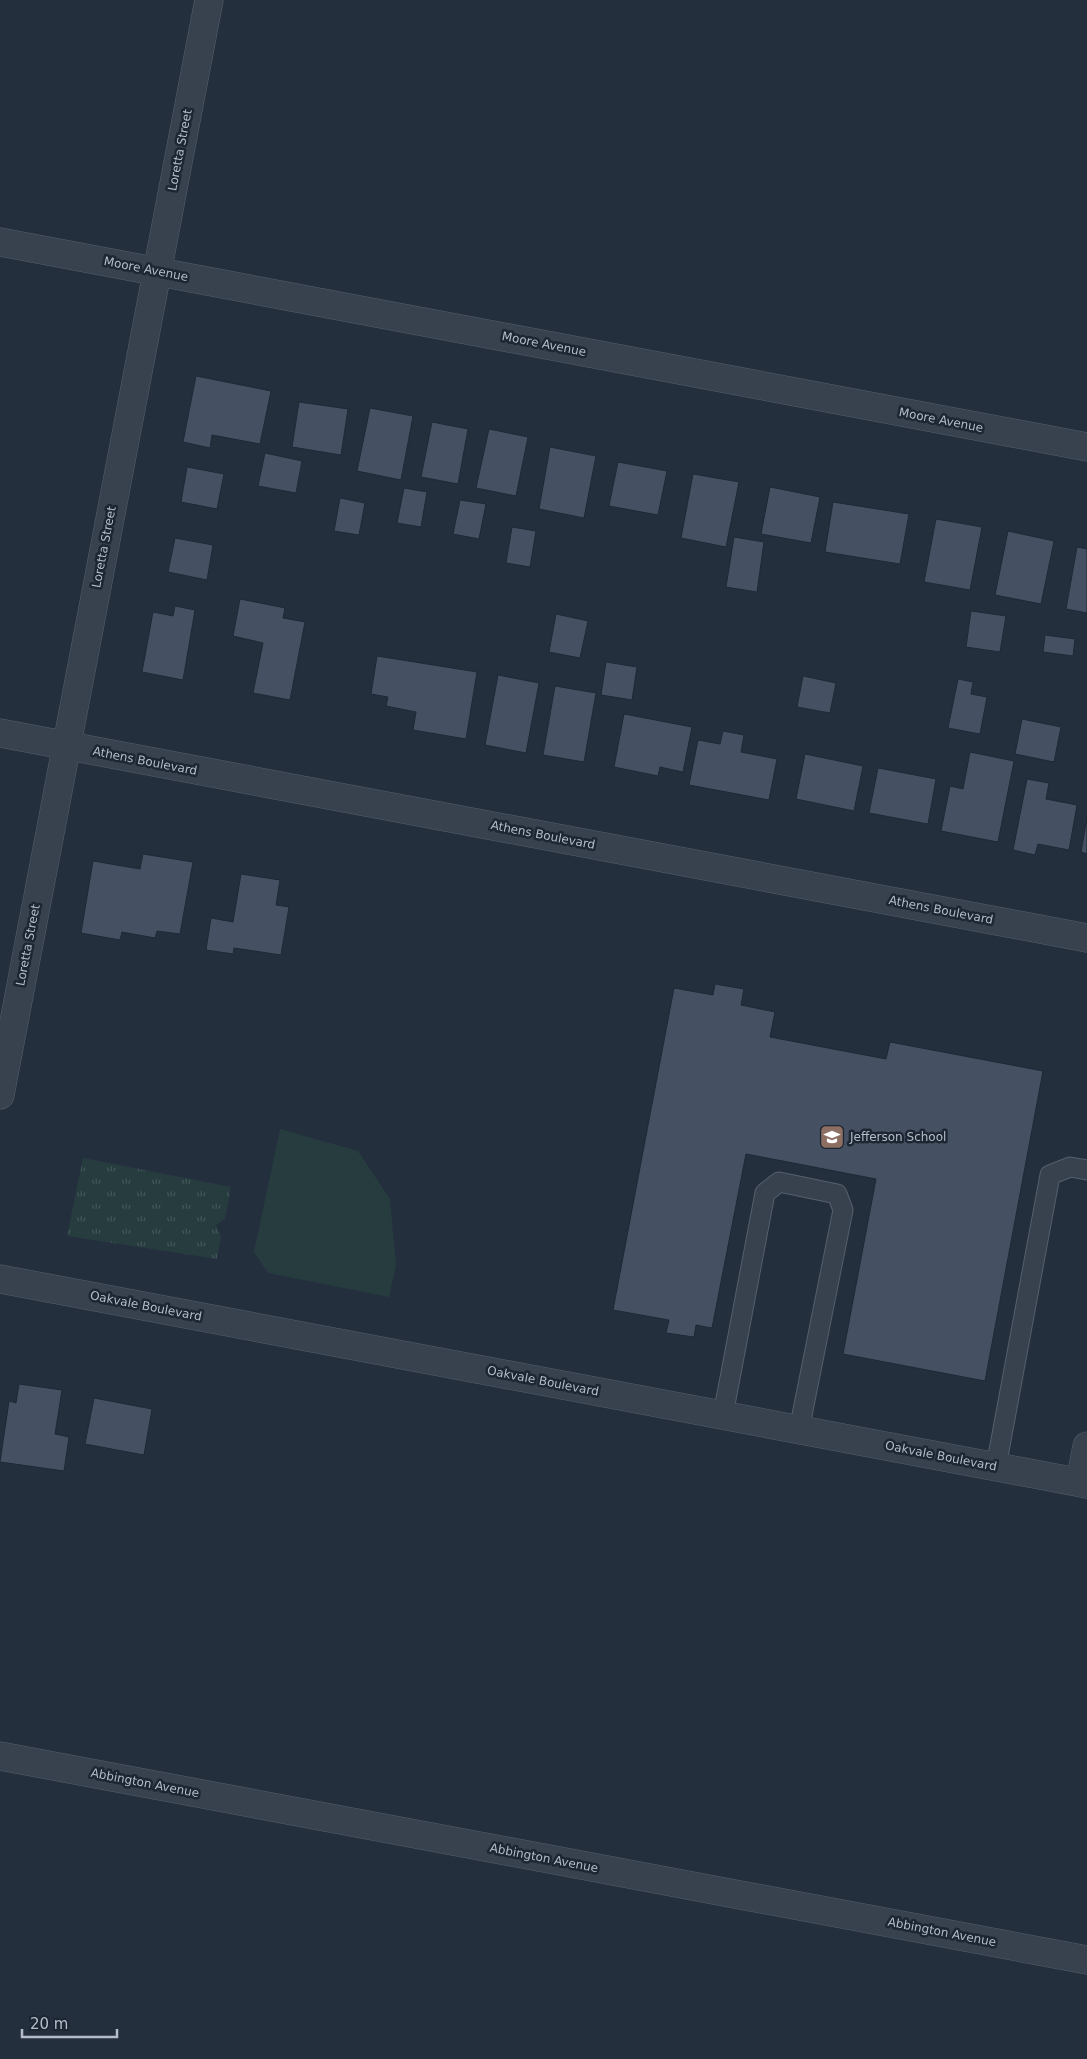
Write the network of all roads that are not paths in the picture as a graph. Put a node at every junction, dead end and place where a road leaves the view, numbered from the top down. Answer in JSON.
{"nodes":[{"id":1,"x":209,"y":0,"type":"edge"},
{"id":2,"x":0,"y":242,"type":"edge"},
{"id":3,"x":156,"y":271,"type":"junction"},
{"id":4,"x":1087,"y":447,"type":"edge"},
{"id":5,"x":0,"y":733,"type":"edge"},
{"id":6,"x":66,"y":746,"type":"junction"},
{"id":7,"x":1087,"y":938,"type":"edge"},
{"id":8,"x":0,"y":1095,"type":"edge"},
{"id":9,"x":1087,"y":1170,"type":"edge"},
{"id":10,"x":0,"y":1279,"type":"edge"},
{"id":11,"x":723,"y":1415,"type":"junction"},
{"id":12,"x":799,"y":1430,"type":"junction"},
{"id":13,"x":1087,"y":1446,"type":"edge"},
{"id":14,"x":996,"y":1466,"type":"junction"},
{"id":15,"x":1084,"y":1483,"type":"edge"},
{"id":16,"x":0,"y":1756,"type":"edge"},
{"id":17,"x":1087,"y":1960,"type":"edge"}],
"edges":[{"from":1,"to":3,"type":"street","name":"Loretta Street"},
{"from":2,"to":3,"type":"street","name":"Moore Avenue"},
{"from":3,"to":4,"type":"street","name":"Moore Avenue"},
{"from":3,"to":6,"type":"street","name":"Loretta Street"},
{"from":5,"to":6,"type":"street","name":"Athens Boulevard"},
{"from":6,"to":7,"type":"street","name":"Athens Boulevard"},
{"from":6,"to":8,"type":"street","name":"Loretta Street"},
{"from":9,"to":14,"type":"lane"},
{"from":10,"to":11,"type":"street","name":"Oakvale Boulevard"},
{"from":11,"to":12,"type":"street","name":"Oakvale Boulevard"},
{"from":11,"to":12,"type":"lane"},
{"from":12,"to":14,"type":"street","name":"Oakvale Boulevard"},
{"from":13,"to":15,"type":"street"},
{"from":14,"to":15,"type":"street","name":"Oakvale Boulevard"},
{"from":16,"to":17,"type":"street","name":"Abbington Avenue"}]}
